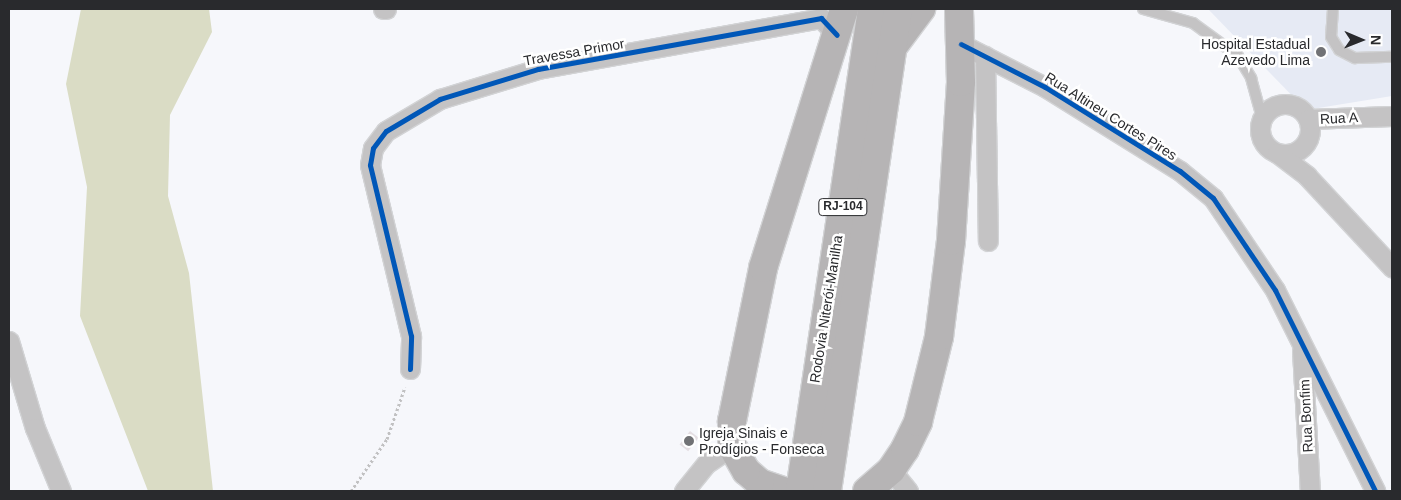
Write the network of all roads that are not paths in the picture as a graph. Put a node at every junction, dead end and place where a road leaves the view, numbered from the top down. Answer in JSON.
{"nodes":[{"id":1,"x":872,"y":9,"type":"edge"},
{"id":2,"x":898,"y":9,"type":"edge"},
{"id":3,"x":921,"y":9,"type":"edge"},
{"id":4,"x":959,"y":9,"type":"edge"},
{"id":5,"x":1143,"y":9,"type":"edge"},
{"id":6,"x":1333,"y":9,"type":"edge"},
{"id":7,"x":831,"y":18,"type":"edge"},
{"id":8,"x":891,"y":49,"type":"junction"},
{"id":9,"x":973,"y":50,"type":"junction"},
{"id":10,"x":1392,"y":57,"type":"edge"},
{"id":11,"x":1392,"y":116,"type":"edge"},
{"id":12,"x":1262,"y":118,"type":"junction"},
{"id":13,"x":1308,"y":119,"type":"junction"},
{"id":14,"x":1277,"y":153,"type":"junction"},
{"id":15,"x":988,"y":241,"type":"dead end"},
{"id":16,"x":1392,"y":267,"type":"edge"},
{"id":17,"x":9,"y":341,"type":"edge"},
{"id":18,"x":1302,"y":341,"type":"junction"},
{"id":19,"x":410,"y":370,"type":"road end"},
{"id":20,"x":732,"y":446,"type":"junction"},
{"id":21,"x":891,"y":470,"type":"junction"},
{"id":22,"x":61,"y":491,"type":"edge"},
{"id":23,"x":684,"y":491,"type":"edge"},
{"id":24,"x":783,"y":491,"type":"edge"},
{"id":25,"x":800,"y":491,"type":"edge"},
{"id":26,"x":827,"y":491,"type":"edge"},
{"id":27,"x":867,"y":491,"type":"edge"},
{"id":28,"x":908,"y":491,"type":"edge"},
{"id":29,"x":1310,"y":491,"type":"edge"},
{"id":30,"x":1375,"y":491,"type":"edge"}],
"edges":[{"from":1,"to":25,"type":"highway","name":"Rodovia Niterói-Manilha","number":"RJ-104"},
{"from":2,"to":8,"type":"highway","name":"Rodovia Niterói-Manilha","number":"RJ-104"},
{"from":3,"to":8,"type":"highway"},
{"from":4,"to":9,"type":"highway"},
{"from":5,"to":12,"type":"lane"},
{"from":6,"to":10,"type":"lane"},
{"from":7,"to":19,"type":"street","name":"Travessa Primor"},
{"from":7,"to":20,"type":"highway"},
{"from":8,"to":26,"type":"highway","name":"Rodovia Niterói-Manilha","number":"RJ-104"},
{"from":9,"to":15,"type":"street"},
{"from":9,"to":18,"type":"street","name":"Rua Altineu Cortes Pires"},
{"from":9,"to":21,"type":"highway"},
{"from":11,"to":13,"type":"street","name":"Rua A"},
{"from":12,"to":13,"type":"street","name":"Rua A"},
{"from":12,"to":14,"type":"street"},
{"from":13,"to":14,"type":"street"},
{"from":14,"to":16,"type":"street"},
{"from":17,"to":22,"type":"street"},
{"from":18,"to":29,"type":"street","name":"Rua Bonfim"},
{"from":18,"to":30,"type":"street","name":"Rua Altineu Cortes Pires"},
{"from":20,"to":23,"type":"street"},
{"from":20,"to":24,"type":"highway"},
{"from":21,"to":27,"type":"highway"},
{"from":21,"to":28,"type":"street"}]}
